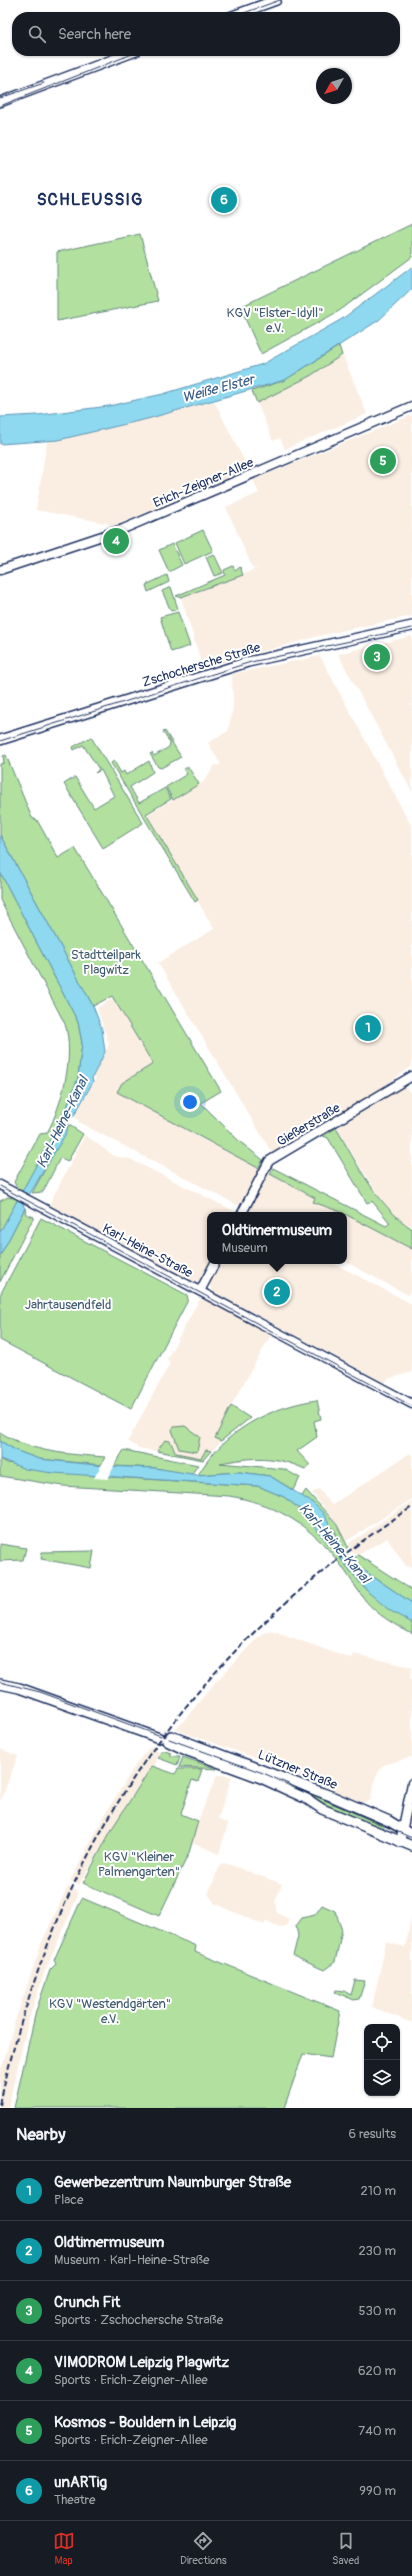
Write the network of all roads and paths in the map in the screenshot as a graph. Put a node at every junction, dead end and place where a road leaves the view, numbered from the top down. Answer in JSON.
{"nodes":[{"id":1,"x":276,"y":0,"type":"edge"},
{"id":2,"x":244,"y":12,"type":"edge"},
{"id":3,"x":123,"y":56,"type":"edge"},
{"id":4,"x":0,"y":102,"type":"edge"},
{"id":5,"x":412,"y":406,"type":"edge"},
{"id":6,"x":0,"y":570,"type":"edge"},
{"id":7,"x":412,"y":626,"type":"edge"},
{"id":8,"x":0,"y":740,"type":"edge"},
{"id":9,"x":411,"y":1079,"type":"edge"},
{"id":10,"x":0,"y":1185,"type":"edge"},
{"id":11,"x":243,"y":1212,"type":"edge"},
{"id":12,"x":214,"y":1264,"type":"edge"},
{"id":13,"x":200,"y":1291,"type":"junction"},
{"id":14,"x":412,"y":1404,"type":"edge"},
{"id":15,"x":0,"y":1684,"type":"edge"},
{"id":16,"x":19,"y":1688,"type":"junction"},
{"id":17,"x":167,"y":1738,"type":"junction"},
{"id":18,"x":412,"y":1783,"type":"edge"},
{"id":19,"x":402,"y":1829,"type":"junction"},
{"id":20,"x":412,"y":1835,"type":"edge"},
{"id":21,"x":400,"y":1842,"type":"junction"},
{"id":22,"x":412,"y":1846,"type":"edge"}],
"edges":[{"from":1,"to":2,"type":"main road"},
{"from":3,"to":4,"type":"main road"},
{"from":5,"to":6,"type":"street","name":"Erich-Zeigner-Allee"},
{"from":7,"to":8,"type":"main road","name":"Zschochersche Straße"},
{"from":9,"to":11,"type":"street","name":"Gießerstraße"},
{"from":10,"to":13,"type":"street","name":"Karl-Heine-Straße"},
{"from":12,"to":13,"type":"street"},
{"from":13,"to":14,"type":"street","name":"Karl-Heine-Straße"},
{"from":15,"to":16,"type":"main road","name":"Lützner Straße"},
{"from":16,"to":17,"type":"main road","name":"Lützner Straße"},
{"from":16,"to":17,"type":"main road","name":"Lützner Straße"},
{"from":17,"to":19,"type":"main road","name":"Lützner Straße"},
{"from":17,"to":21,"type":"main road","name":"Lützner Straße"},
{"from":18,"to":19,"type":"street"},
{"from":19,"to":20,"type":"main road","name":"Lützner Straße"},
{"from":19,"to":21,"type":"street"},
{"from":21,"to":22,"type":"main road","name":"Lützner Straße"}]}
